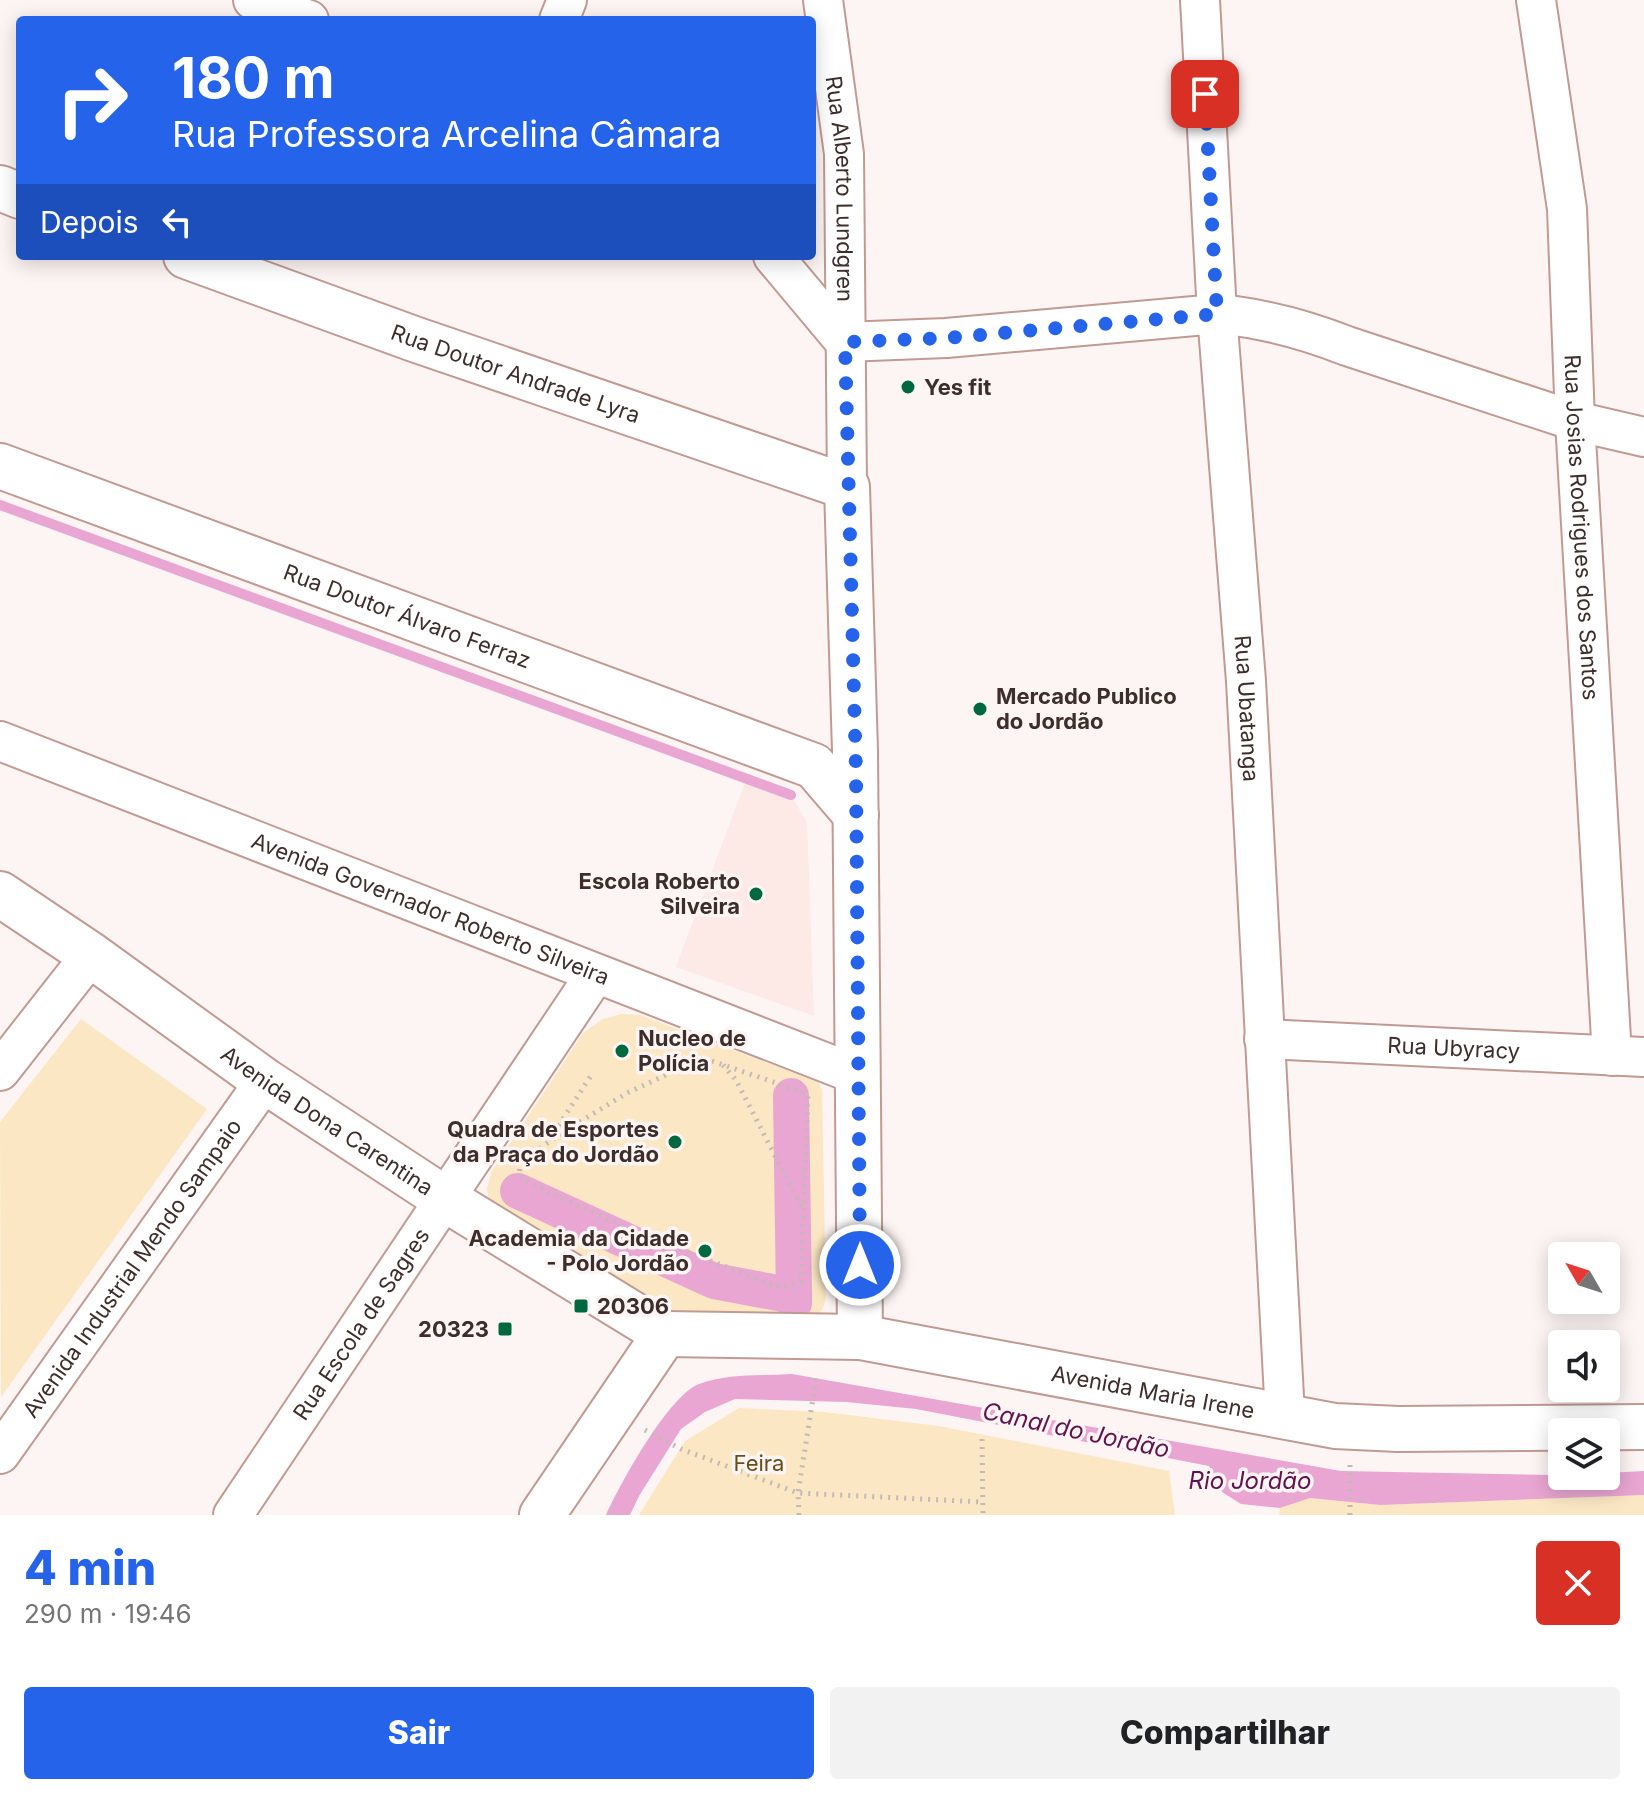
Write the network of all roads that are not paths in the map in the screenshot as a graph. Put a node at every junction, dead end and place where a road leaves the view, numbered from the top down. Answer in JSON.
{"nodes":[{"id":1,"x":253,"y":0,"type":"edge"},
{"id":2,"x":823,"y":0,"type":"edge"},
{"id":3,"x":1200,"y":0,"type":"edge"},
{"id":4,"x":1536,"y":0,"type":"edge"},
{"id":5,"x":298,"y":16,"type":"edge"},
{"id":6,"x":197,"y":260,"type":"edge"},
{"id":7,"x":776,"y":260,"type":"edge"},
{"id":8,"x":1217,"y":314,"type":"junction"},
{"id":9,"x":845,"y":342,"type":"junction"},
{"id":10,"x":1575,"y":421,"type":"junction"},
{"id":11,"x":1644,"y":437,"type":"edge"},
{"id":12,"x":0,"y":466,"type":"edge"},
{"id":13,"x":847,"y":487,"type":"junction"},
{"id":14,"x":0,"y":741,"type":"edge"},
{"id":15,"x":855,"y":751,"type":"junction"},
{"id":16,"x":814,"y":766,"type":"junction"},
{"id":17,"x":856,"y":815,"type":"junction"},
{"id":18,"x":0,"y":894,"type":"edge"},
{"id":19,"x":91,"y":955,"type":"junction"},
{"id":20,"x":595,"y":975,"type":"junction"},
{"id":21,"x":1264,"y":1039,"type":"junction"},
{"id":22,"x":1628,"y":1056,"type":"edge"},
{"id":23,"x":0,"y":1071,"type":"edge"},
{"id":24,"x":860,"y":1076,"type":"junction"},
{"id":25,"x":265,"y":1081,"type":"junction"},
{"id":26,"x":445,"y":1199,"type":"junction"},
{"id":27,"x":665,"y":1334,"type":"junction"},
{"id":28,"x":860,"y":1337,"type":"junction"},
{"id":29,"x":1285,"y":1416,"type":"junction"},
{"id":30,"x":1644,"y":1427,"type":"edge"},
{"id":31,"x":0,"y":1454,"type":"edge"},
{"id":32,"x":233,"y":1515,"type":"edge"},
{"id":33,"x":542,"y":1515,"type":"edge"}],
"edges":[{"from":1,"to":5,"type":"street"},
{"from":2,"to":9,"type":"street","name":"Rua Alberto Lundgren"},
{"from":3,"to":8,"type":"street","name":"Rua Ubatanga"},
{"from":4,"to":10,"type":"street","name":"Rua Josias Rodrigues dos Santos"},
{"from":6,"to":13,"type":"main road","name":"Rua Doutor Andrade Lyra"},
{"from":7,"to":9,"type":"street"},
{"from":8,"to":9,"type":"street"},
{"from":8,"to":10,"type":"street"},
{"from":8,"to":21,"type":"street","name":"Rua Ubatanga"},
{"from":9,"to":13,"type":"street","name":"Rua Alberto Lundgren"},
{"from":10,"to":11,"type":"street"},
{"from":10,"to":22,"type":"street","name":"Rua Josias Rodrigues dos Santos"},
{"from":12,"to":16,"type":"main road","name":"Rua Doutor Álvaro Ferraz"},
{"from":13,"to":15,"type":"main road","name":"Rua Alberto Lundgren"},
{"from":14,"to":20,"type":"street","name":"Avenida Governador Roberto Silveira"},
{"from":15,"to":16,"type":"main road"},
{"from":15,"to":17,"type":"main road","name":"Rua Alberto Lundgren"},
{"from":16,"to":17,"type":"main road","name":"Rua Doutor Álvaro Ferraz"},
{"from":17,"to":24,"type":"main road","name":"Rua Alberto Lundgren"},
{"from":18,"to":19,"type":"main road","name":"Avenida Dona Carentina"},
{"from":19,"to":23,"type":"street"},
{"from":19,"to":25,"type":"main road","name":"Avenida Dona Carentina"},
{"from":20,"to":24,"type":"street","name":"Avenida Governador Roberto Silveira"},
{"from":20,"to":26,"type":"street","name":"Rua Escola de Sagres"},
{"from":21,"to":22,"type":"street","name":"Rua Ubyracy"},
{"from":21,"to":29,"type":"street","name":"Rua Ubatanga"},
{"from":24,"to":28,"type":"main road","name":"Rua Alberto Lundgren"},
{"from":25,"to":26,"type":"main road","name":"Avenida Dona Carentina"},
{"from":25,"to":31,"type":"street","name":"Avenida Industrial Mendo Sampaio"},
{"from":26,"to":27,"type":"main road","name":"Avenida Dona Carentina"},
{"from":26,"to":32,"type":"street","name":"Rua Escola de Sagres"},
{"from":27,"to":28,"type":"main road","name":"Avenida Maria Irene"},
{"from":27,"to":33,"type":"main road"},
{"from":28,"to":29,"type":"main road","name":"Avenida Maria Irene"},
{"from":29,"to":30,"type":"main road","name":"Avenida Maria Irene"}]}
